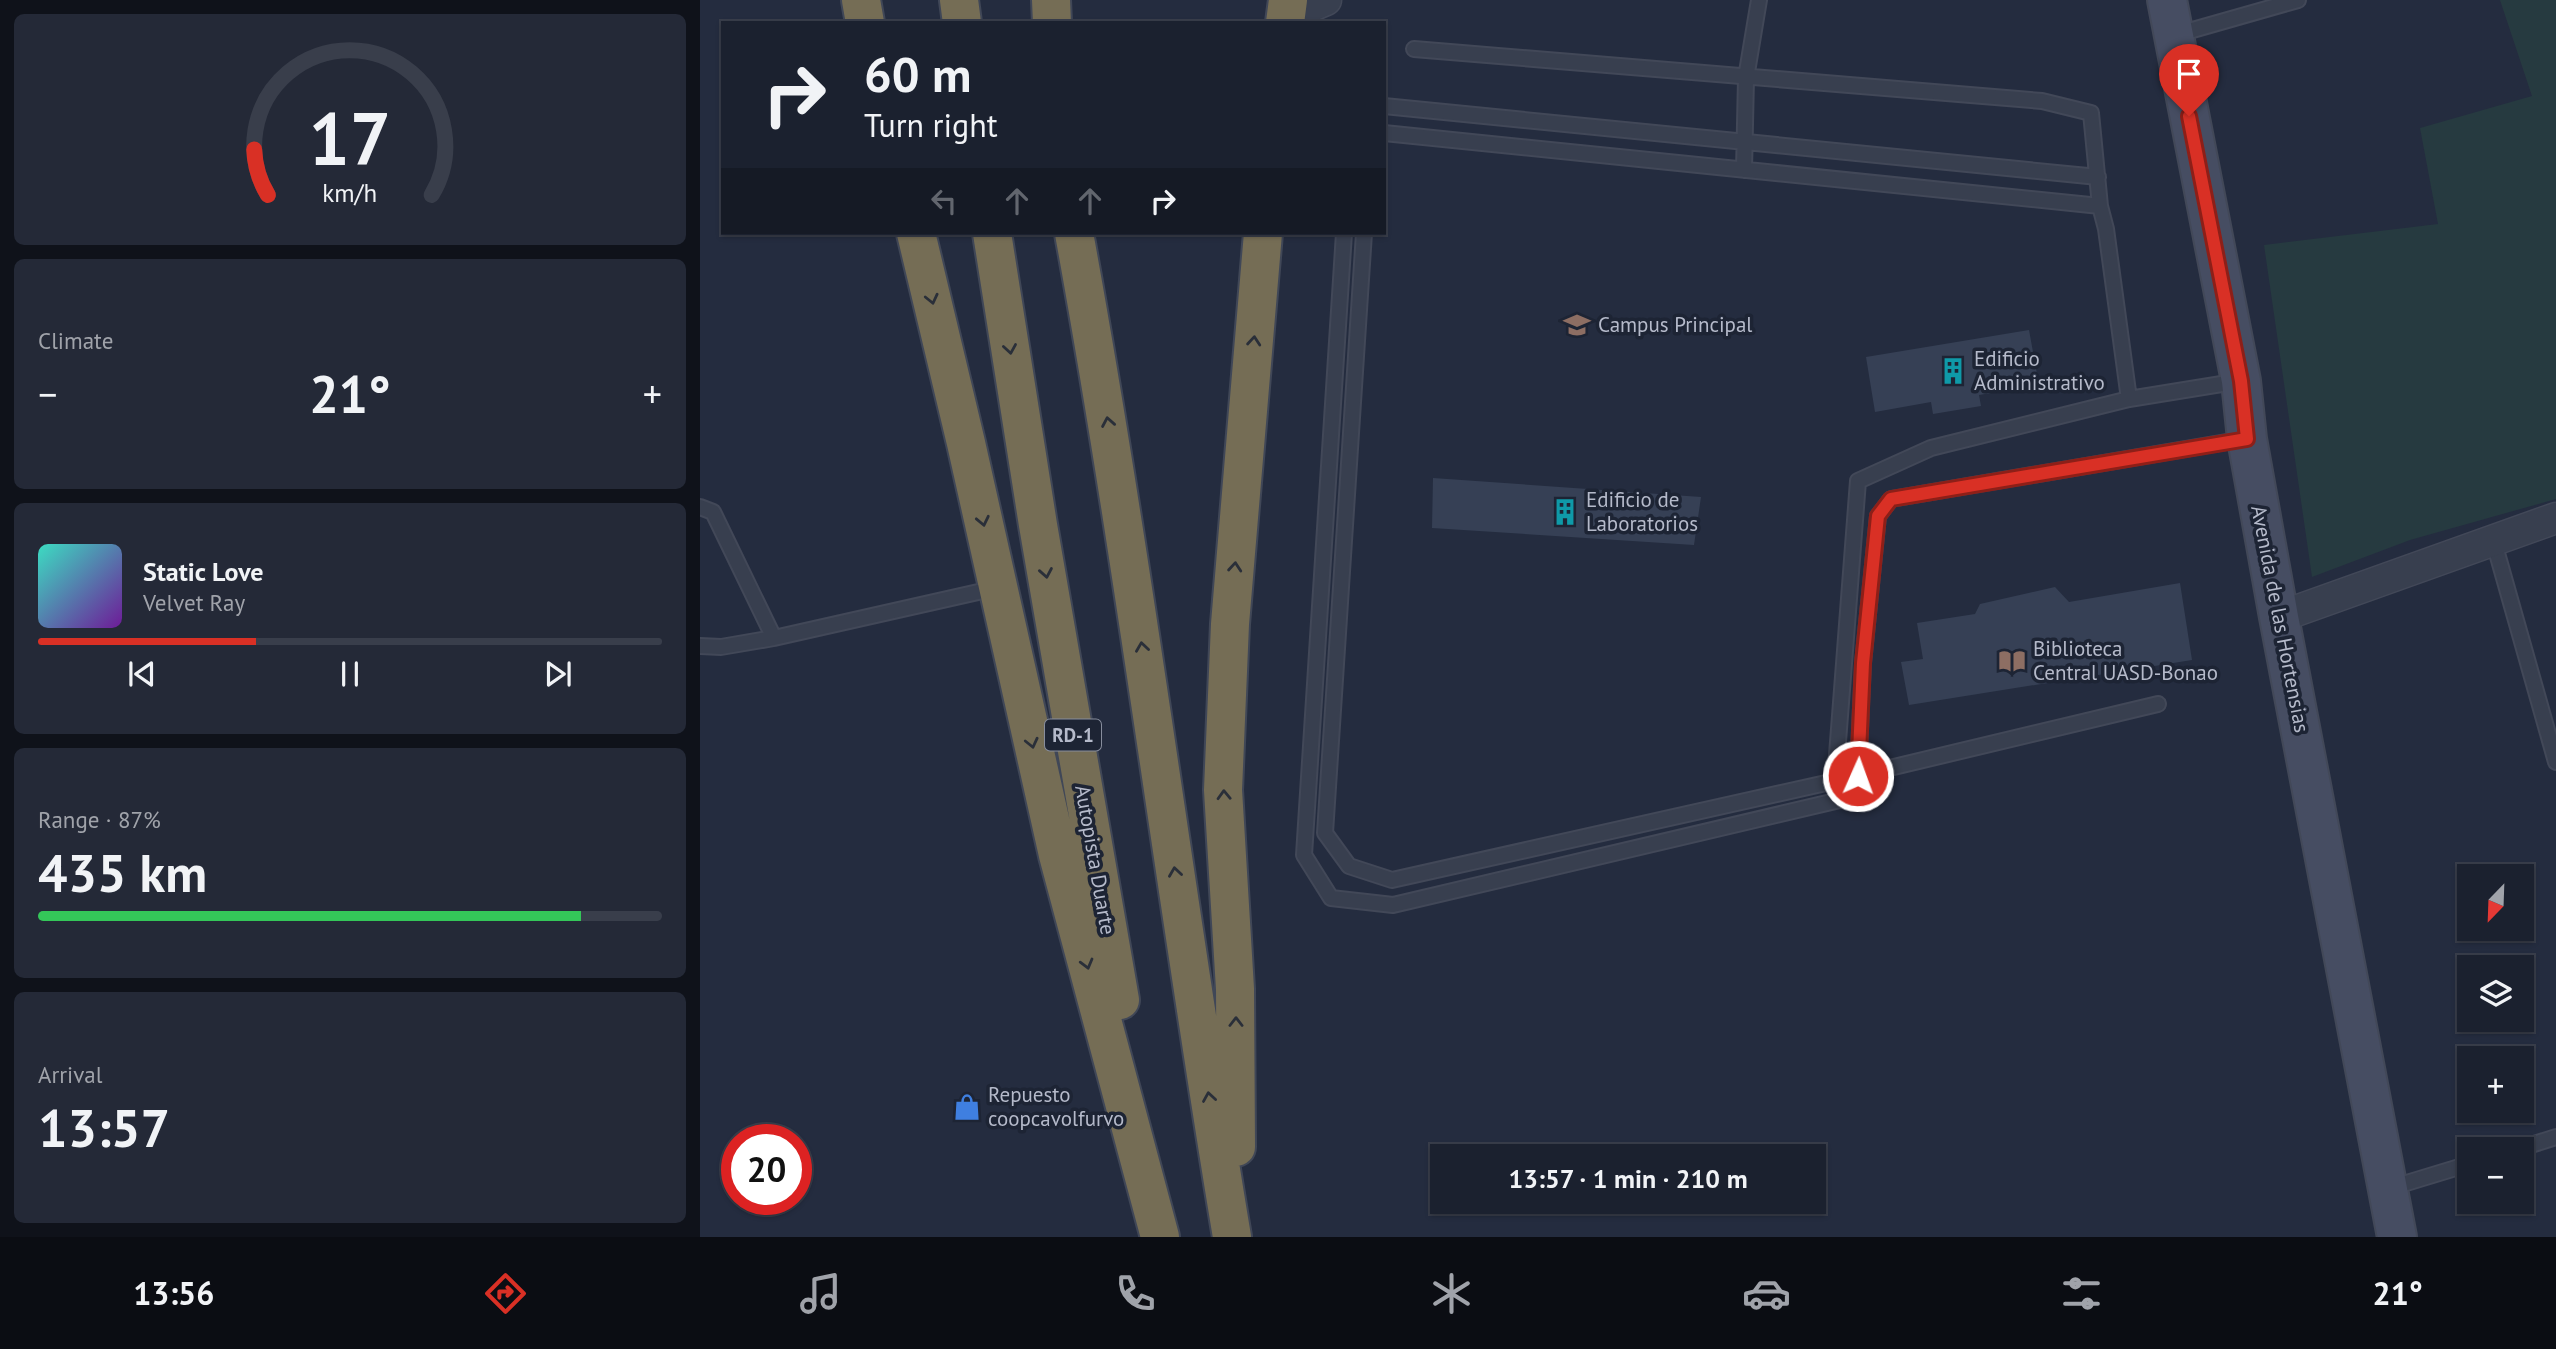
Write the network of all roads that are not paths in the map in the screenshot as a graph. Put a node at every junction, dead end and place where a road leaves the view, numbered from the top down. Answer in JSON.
{"nodes":[{"id":1,"x":860,"y":0,"type":"edge"},
{"id":2,"x":959,"y":0,"type":"edge"},
{"id":3,"x":1051,"y":0,"type":"edge"},
{"id":4,"x":1326,"y":0,"type":"edge"},
{"id":5,"x":1759,"y":0,"type":"edge"},
{"id":6,"x":2298,"y":0,"type":"edge"},
{"id":7,"x":1286,"y":13,"type":"edge"},
{"id":8,"x":2171,"y":18,"type":"edge"},
{"id":9,"x":865,"y":21,"type":"edge"},
{"id":10,"x":962,"y":21,"type":"edge"},
{"id":11,"x":1052,"y":21,"type":"edge"},
{"id":12,"x":1414,"y":49,"type":"dead end"},
{"id":13,"x":1746,"y":78,"type":"junction"},
{"id":14,"x":1386,"y":106,"type":"edge"},
{"id":15,"x":1386,"y":133,"type":"edge"},
{"id":16,"x":1745,"y":142,"type":"junction"},
{"id":17,"x":1744,"y":170,"type":"junction"},
{"id":18,"x":2098,"y":177,"type":"junction"},
{"id":19,"x":2100,"y":206,"type":"junction"},
{"id":20,"x":916,"y":235,"type":"edge"},
{"id":21,"x":992,"y":235,"type":"edge"},
{"id":22,"x":1074,"y":235,"type":"edge"},
{"id":23,"x":1263,"y":235,"type":"edge"},
{"id":24,"x":1344,"y":235,"type":"edge"},
{"id":25,"x":1364,"y":235,"type":"edge"},
{"id":26,"x":2241,"y":381,"type":"junction"},
{"id":27,"x":2129,"y":399,"type":"junction"},
{"id":28,"x":2247,"y":439,"type":"junction"},
{"id":29,"x":700,"y":507,"type":"edge"},
{"id":30,"x":2556,"y":518,"type":"edge"},
{"id":31,"x":2493,"y":538,"type":"junction"},
{"id":32,"x":997,"y":588,"type":"junction"},
{"id":33,"x":2279,"y":617,"type":"junction"},
{"id":34,"x":774,"y":638,"type":"junction"},
{"id":35,"x":700,"y":646,"type":"edge"},
{"id":36,"x":2158,"y":705,"type":"dead end"},
{"id":37,"x":2556,"y":762,"type":"edge"},
{"id":38,"x":1858,"y":776,"type":"junction"},
{"id":39,"x":1835,"y":782,"type":"junction"},
{"id":40,"x":2556,"y":1137,"type":"edge"},
{"id":41,"x":2534,"y":1144,"type":"edge"},
{"id":42,"x":2457,"y":1168,"type":"edge"},
{"id":43,"x":2389,"y":1188,"type":"junction"},
{"id":44,"x":1160,"y":1237,"type":"edge"},
{"id":45,"x":1234,"y":1237,"type":"edge"},
{"id":46,"x":2398,"y":1237,"type":"edge"}],
"edges":[{"from":1,"to":9,"type":"highway"},
{"from":2,"to":10,"type":"highway"},
{"from":3,"to":11,"type":"highway"},
{"from":4,"to":7,"type":"street"},
{"from":5,"to":13,"type":"lane"},
{"from":6,"to":8,"type":"lane"},
{"from":8,"to":26,"type":"main road","name":"Avenida de las Hortensias"},
{"from":12,"to":13,"type":"lane"},
{"from":13,"to":16,"type":"lane"},
{"from":13,"to":18,"type":"lane"},
{"from":14,"to":16,"type":"lane"},
{"from":15,"to":17,"type":"lane"},
{"from":16,"to":17,"type":"lane"},
{"from":16,"to":18,"type":"lane"},
{"from":17,"to":19,"type":"lane"},
{"from":18,"to":19,"type":"lane"},
{"from":19,"to":27,"type":"lane"},
{"from":20,"to":32,"type":"highway","one_way":true},
{"from":21,"to":44,"type":"highway","name":"Autopista Duarte","number":"RD-1","one_way":true},
{"from":45,"to":22,"type":"highway","one_way":true},
{"from":45,"to":23,"type":"highway","one_way":true},
{"from":24,"to":38,"type":"lane"},
{"from":25,"to":39,"type":"lane"},
{"from":26,"to":27,"type":"lane"},
{"from":26,"to":28,"type":"main road","name":"Avenida de las Hortensias"},
{"from":27,"to":39,"type":"lane"},
{"from":28,"to":33,"type":"main road","name":"Avenida de las Hortensias"},
{"from":28,"to":38,"type":"lane"},
{"from":29,"to":34,"type":"lane"},
{"from":30,"to":31,"type":"street"},
{"from":31,"to":33,"type":"street"},
{"from":31,"to":37,"type":"lane"},
{"from":32,"to":34,"type":"lane"},
{"from":32,"to":44,"type":"highway","one_way":true},
{"from":33,"to":43,"type":"main road","name":"Avenida de las Hortensias"},
{"from":34,"to":35,"type":"lane"},
{"from":36,"to":38,"type":"lane"},
{"from":38,"to":39,"type":"lane"},
{"from":40,"to":41,"type":"lane"},
{"from":42,"to":43,"type":"lane"},
{"from":43,"to":46,"type":"main road","name":"Avenida de las Hortensias"}]}
